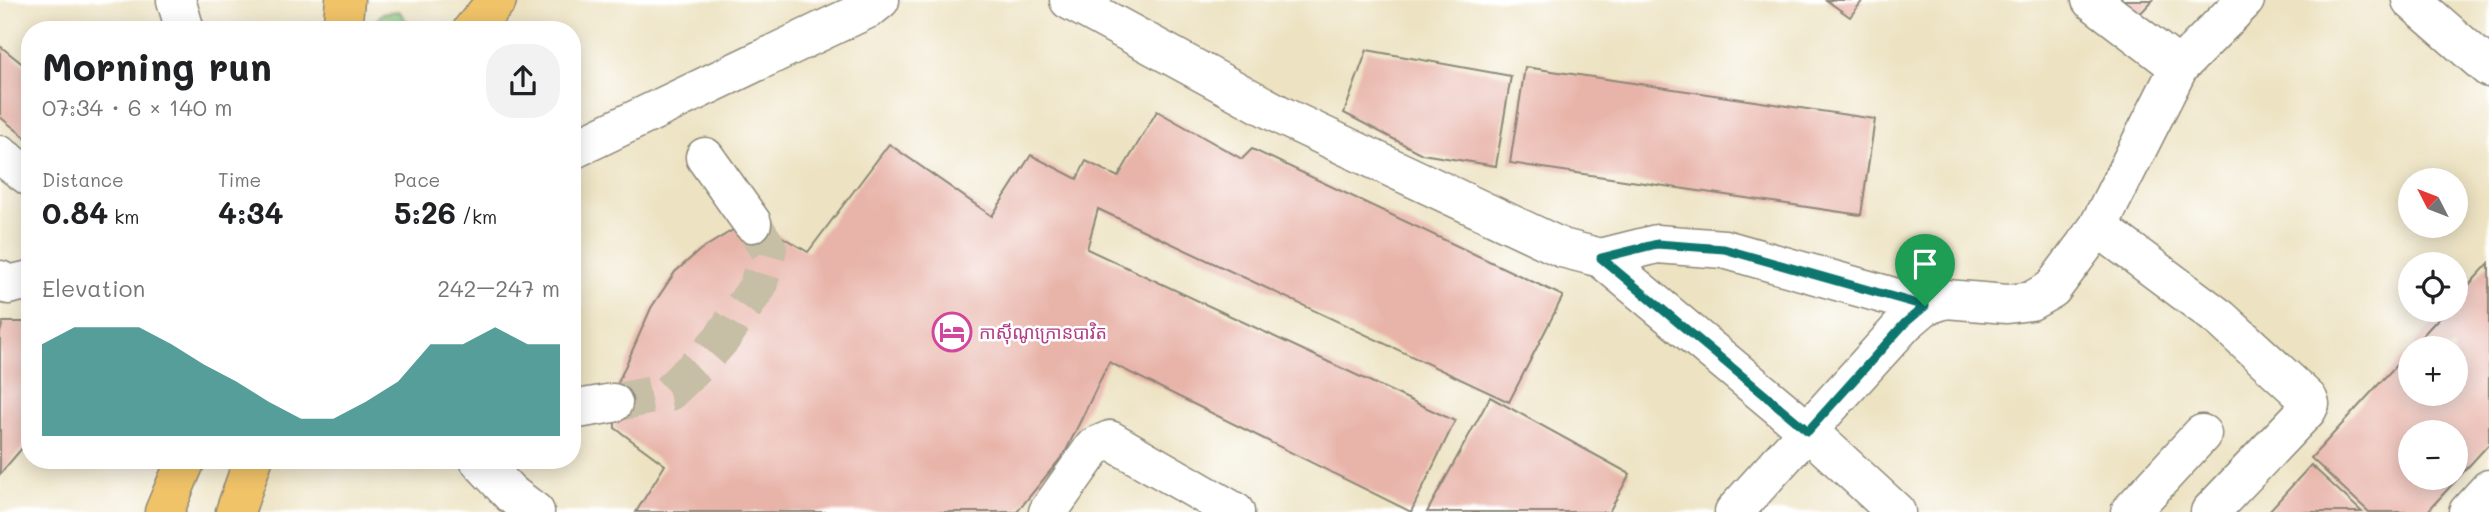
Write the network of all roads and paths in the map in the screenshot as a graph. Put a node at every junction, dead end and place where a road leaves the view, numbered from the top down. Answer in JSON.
{"nodes":[{"id":1,"x":177,"y":0,"type":"edge"},
{"id":2,"x":345,"y":0,"type":"edge"},
{"id":3,"x":497,"y":0,"type":"edge"},
{"id":4,"x":880,"y":0,"type":"edge"},
{"id":5,"x":1069,"y":0,"type":"edge"},
{"id":6,"x":2091,"y":0,"type":"edge"},
{"id":7,"x":2245,"y":0,"type":"edge"},
{"id":8,"x":2412,"y":0,"type":"edge"},
{"id":9,"x":183,"y":21,"type":"edge"},
{"id":10,"x":343,"y":21,"type":"edge"},
{"id":11,"x":480,"y":21,"type":"edge"},
{"id":12,"x":2179,"y":67,"type":"junction"},
{"id":13,"x":2489,"y":68,"type":"edge"},
{"id":14,"x":581,"y":145,"type":"edge"},
{"id":15,"x":0,"y":155,"type":"edge"},
{"id":16,"x":705,"y":157,"type":"dead end"},
{"id":17,"x":21,"y":170,"type":"edge"},
{"id":18,"x":752,"y":223,"type":"tunnel mouth"},
{"id":19,"x":2098,"y":227,"type":"junction"},
{"id":20,"x":1601,"y":258,"type":"junction"},
{"id":21,"x":0,"y":280,"type":"edge"},
{"id":22,"x":21,"y":282,"type":"edge"},
{"id":23,"x":1925,"y":306,"type":"junction"},
{"id":24,"x":613,"y":403,"type":"tunnel mouth"},
{"id":25,"x":581,"y":408,"type":"edge"},
{"id":26,"x":1808,"y":431,"type":"junction"},
{"id":27,"x":2202,"y":435,"type":"dead end"},
{"id":28,"x":182,"y":469,"type":"edge"},
{"id":29,"x":250,"y":469,"type":"edge"},
{"id":30,"x":487,"y":469,"type":"edge"},
{"id":31,"x":2489,"y":489,"type":"edge"},
{"id":32,"x":164,"y":512,"type":"edge"},
{"id":33,"x":235,"y":512,"type":"edge"},
{"id":34,"x":535,"y":512,"type":"edge"},
{"id":35,"x":1048,"y":512,"type":"edge"},
{"id":36,"x":1235,"y":512,"type":"edge"},
{"id":37,"x":1734,"y":512,"type":"edge"},
{"id":38,"x":1896,"y":512,"type":"edge"},
{"id":39,"x":2130,"y":512,"type":"edge"},
{"id":40,"x":2210,"y":512,"type":"edge"},
{"id":41,"x":2468,"y":512,"type":"edge"}],
"edges":[{"from":1,"to":9,"type":"lane"},
{"from":2,"to":10,"type":"highway"},
{"from":3,"to":11,"type":"highway"},
{"from":4,"to":14,"type":"lane"},
{"from":5,"to":20,"type":"lane"},
{"from":6,"to":12,"type":"lane"},
{"from":7,"to":12,"type":"lane"},
{"from":8,"to":13,"type":"lane"},
{"from":12,"to":19,"type":"lane"},
{"from":15,"to":17,"type":"lane"},
{"from":16,"to":18,"type":"lane"},
{"from":19,"to":23,"type":"lane"},
{"from":19,"to":40,"type":"lane"},
{"from":20,"to":23,"type":"lane"},
{"from":20,"to":26,"type":"lane"},
{"from":21,"to":22,"type":"lane"},
{"from":23,"to":26,"type":"lane"},
{"from":24,"to":25,"type":"lane"},
{"from":26,"to":37,"type":"lane"},
{"from":26,"to":38,"type":"lane"},
{"from":27,"to":39,"type":"lane"},
{"from":28,"to":32,"type":"highway"},
{"from":29,"to":33,"type":"highway"},
{"from":30,"to":34,"type":"lane"},
{"from":31,"to":41,"type":"lane"},
{"from":35,"to":36,"type":"lane"}]}
